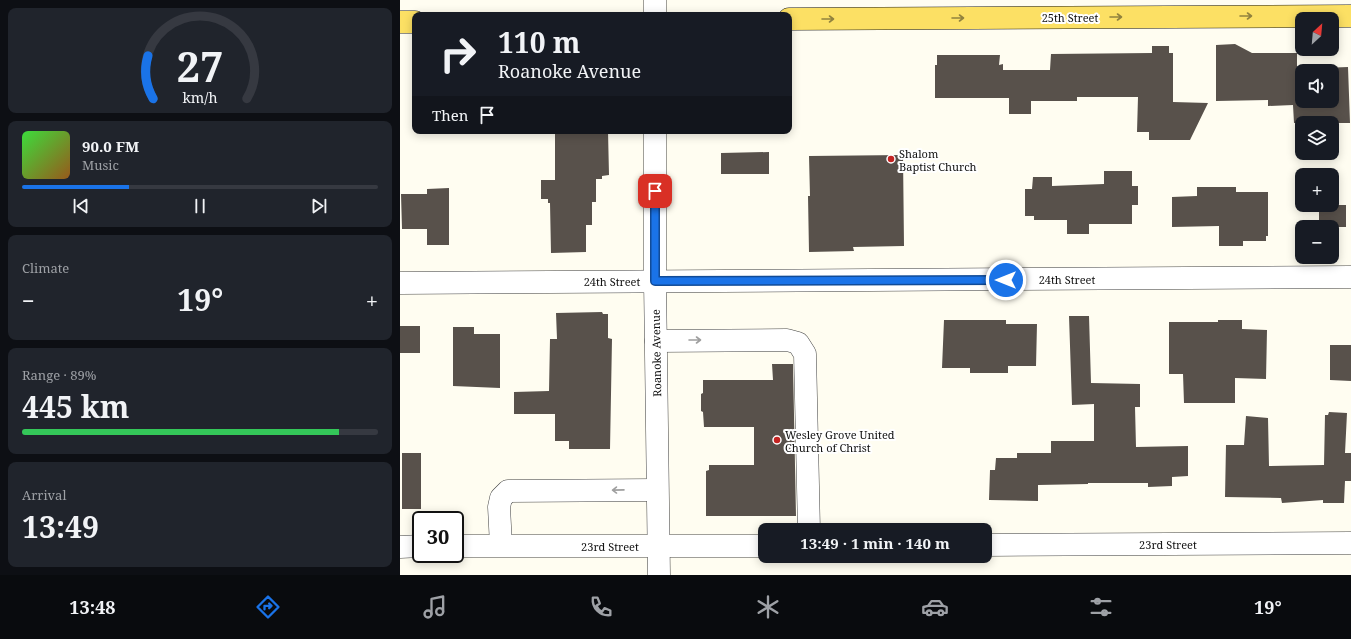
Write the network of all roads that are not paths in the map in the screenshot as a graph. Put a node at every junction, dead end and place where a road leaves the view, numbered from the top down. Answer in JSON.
{"nodes":[{"id":1,"x":655,"y":0,"type":"edge"},
{"id":2,"x":655,"y":12,"type":"edge"},
{"id":3,"x":1351,"y":16,"type":"edge"},
{"id":4,"x":792,"y":19,"type":"edge"},
{"id":5,"x":400,"y":22,"type":"edge"},
{"id":6,"x":412,"y":22,"type":"edge"},
{"id":7,"x":655,"y":134,"type":"edge"},
{"id":8,"x":1351,"y":277,"type":"edge"},
{"id":9,"x":655,"y":281,"type":"junction"},
{"id":10,"x":400,"y":283,"type":"edge"},
{"id":11,"x":656,"y":341,"type":"junction"},
{"id":12,"x":657,"y":490,"type":"junction"},
{"id":13,"x":809,"y":523,"type":"edge"},
{"id":14,"x":1351,"y":543,"type":"edge"},
{"id":15,"x":992,"y":545,"type":"edge"},
{"id":16,"x":412,"y":546,"type":"edge"},
{"id":17,"x":464,"y":546,"type":"edge"},
{"id":18,"x":501,"y":546,"type":"junction"},
{"id":19,"x":659,"y":546,"type":"junction"},
{"id":20,"x":758,"y":546,"type":"edge"},
{"id":21,"x":400,"y":547,"type":"edge"},
{"id":22,"x":659,"y":575,"type":"edge"}],
"edges":[{"from":1,"to":2,"type":"street"},
{"from":4,"to":3,"type":"main road","name":"25th Street","one_way":true},
{"from":5,"to":6,"type":"main road"},
{"from":7,"to":9,"type":"street","name":"Roanoke Avenue"},
{"from":8,"to":9,"type":"street","name":"24th Street"},
{"from":9,"to":10,"type":"street","name":"24th Street"},
{"from":9,"to":11,"type":"street","name":"Roanoke Avenue"},
{"from":11,"to":12,"type":"street","name":"Roanoke Avenue"},
{"from":11,"to":13,"type":"street","one_way":true},
{"from":12,"to":18,"type":"street","one_way":true},
{"from":12,"to":19,"type":"street","name":"Roanoke Avenue"},
{"from":14,"to":15,"type":"street","name":"23rd Street"},
{"from":16,"to":21,"type":"street"},
{"from":17,"to":18,"type":"street","name":"23rd Street"},
{"from":18,"to":19,"type":"street","name":"23rd Street"},
{"from":19,"to":20,"type":"street","name":"23rd Street"},
{"from":19,"to":22,"type":"street","name":"Roanoke Avenue"}]}
